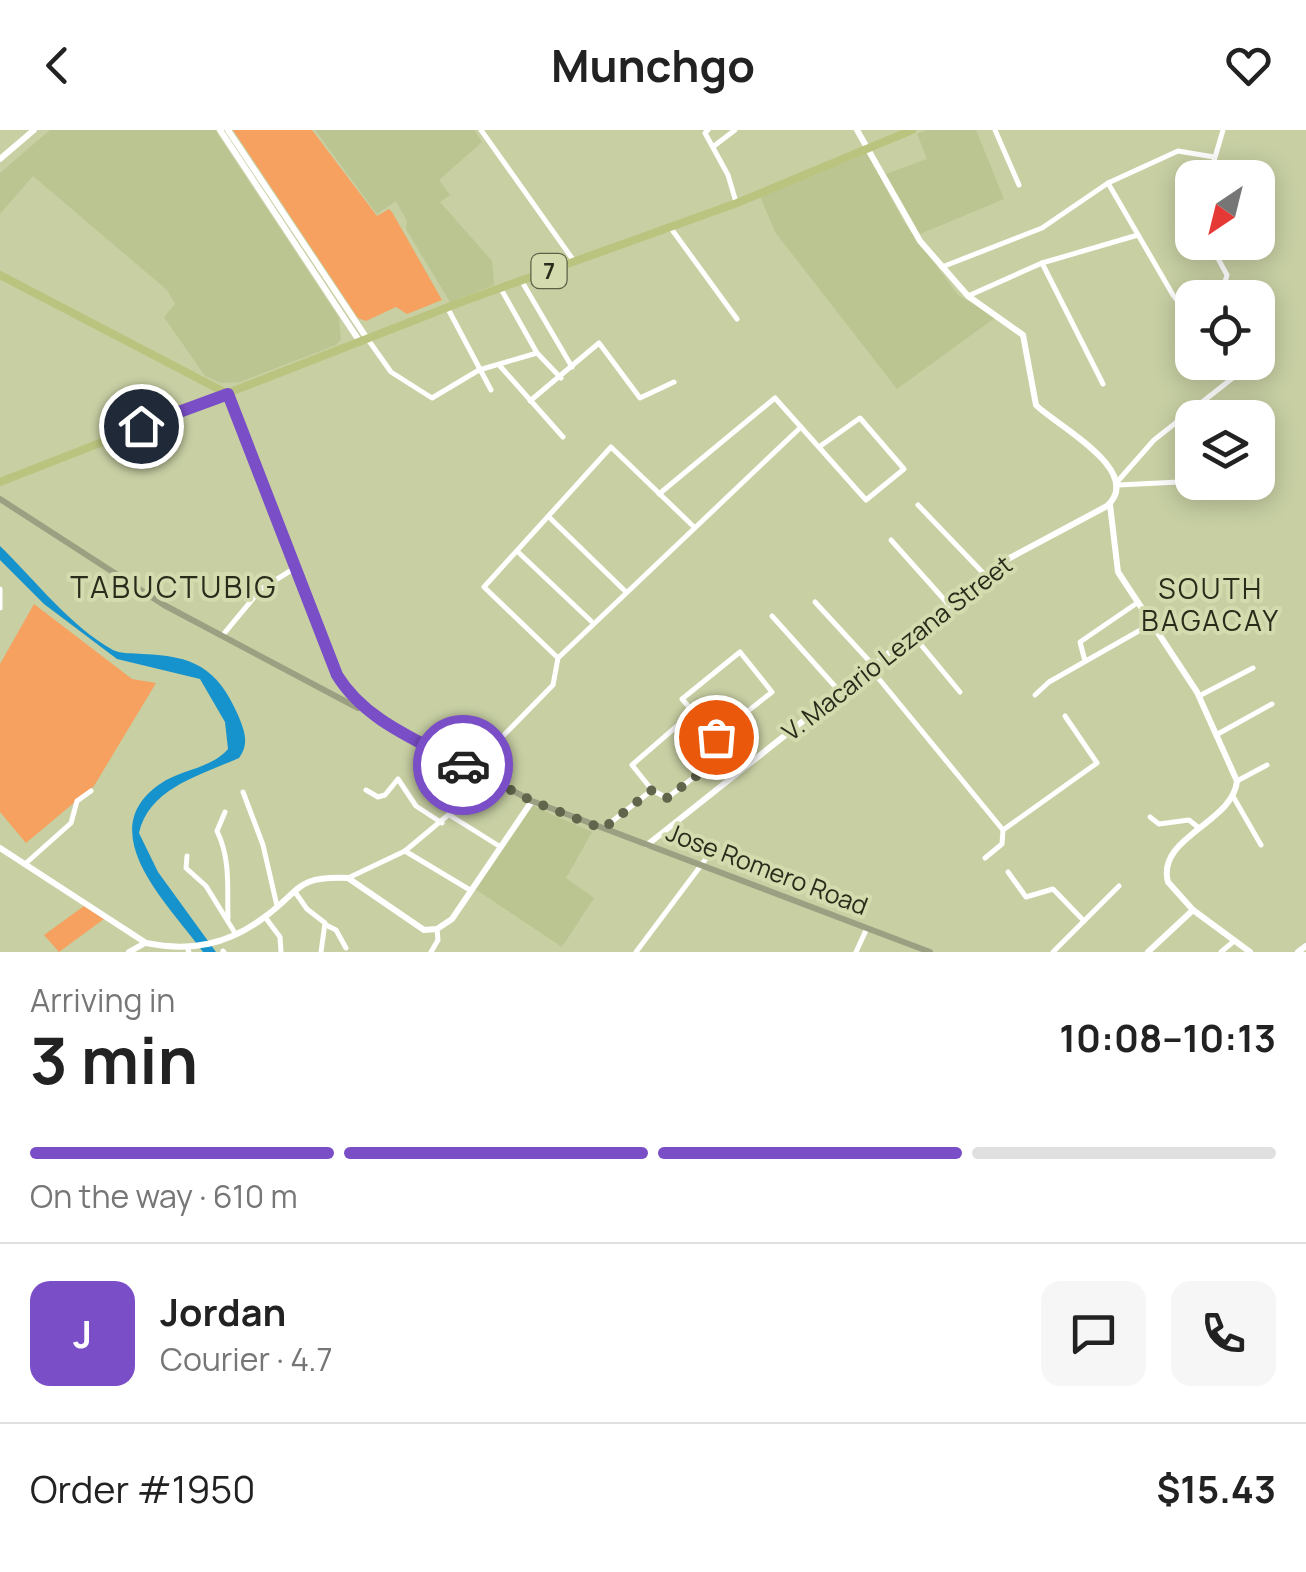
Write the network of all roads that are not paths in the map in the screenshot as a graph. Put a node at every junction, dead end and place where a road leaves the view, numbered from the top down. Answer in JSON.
{"nodes":[{"id":1,"x":34,"y":130,"type":"edge"},
{"id":2,"x":224,"y":130,"type":"edge"},
{"id":3,"x":481,"y":130,"type":"edge"},
{"id":4,"x":708,"y":130,"type":"edge"},
{"id":5,"x":735,"y":130,"type":"edge"},
{"id":6,"x":857,"y":130,"type":"edge"},
{"id":7,"x":912,"y":130,"type":"edge"},
{"id":8,"x":996,"y":130,"type":"edge"},
{"id":9,"x":1222,"y":130,"type":"edge"},
{"id":10,"x":714,"y":146,"type":"junction"},
{"id":11,"x":869,"y":148,"type":"junction"},
{"id":12,"x":1214,"y":157,"type":"junction"},
{"id":13,"x":0,"y":159,"type":"edge"},
{"id":14,"x":1213,"y":160,"type":"edge"},
{"id":15,"x":1108,"y":183,"type":"junction"},
{"id":16,"x":1018,"y":185,"type":"dead end"},
{"id":17,"x":737,"y":203,"type":"junction"},
{"id":18,"x":670,"y":227,"type":"junction"},
{"id":19,"x":1138,"y":236,"type":"junction"},
{"id":20,"x":574,"y":261,"type":"junction"},
{"id":21,"x":1042,"y":263,"type":"junction"},
{"id":22,"x":942,"y":267,"type":"junction"},
{"id":23,"x":0,"y":275,"type":"edge"},
{"id":24,"x":522,"y":280,"type":"junction"},
{"id":25,"x":500,"y":288,"type":"junction"},
{"id":26,"x":968,"y":296,"type":"junction"},
{"id":27,"x":1175,"y":296,"type":"edge"},
{"id":28,"x":447,"y":307,"type":"junction"},
{"id":29,"x":737,"y":320,"type":"dead end"},
{"id":30,"x":365,"y":343,"type":"junction"},
{"id":31,"x":538,"y":353,"type":"junction"},
{"id":32,"x":500,"y":366,"type":"junction"},
{"id":33,"x":572,"y":368,"type":"junction"},
{"id":34,"x":479,"y":370,"type":"junction"},
{"id":35,"x":561,"y":378,"type":"junction"},
{"id":36,"x":1231,"y":380,"type":"edge"},
{"id":37,"x":674,"y":382,"type":"dead end"},
{"id":38,"x":1103,"y":384,"type":"dead end"},
{"id":39,"x":490,"y":390,"type":"dead end"},
{"id":40,"x":228,"y":394,"type":"junction"},
{"id":41,"x":530,"y":401,"type":"junction"},
{"id":42,"x":801,"y":426,"type":"junction"},
{"id":43,"x":563,"y":437,"type":"dead end"},
{"id":44,"x":818,"y":447,"type":"junction"},
{"id":45,"x":0,"y":482,"type":"edge"},
{"id":46,"x":1175,"y":482,"type":"edge"},
{"id":47,"x":1118,"y":483,"type":"junction"},
{"id":48,"x":659,"y":494,"type":"junction"},
{"id":49,"x":0,"y":499,"type":"edge"},
{"id":50,"x":918,"y":504,"type":"dead end"},
{"id":51,"x":1110,"y":504,"type":"junction"},
{"id":52,"x":549,"y":517,"type":"junction"},
{"id":53,"x":692,"y":526,"type":"junction"},
{"id":54,"x":891,"y":540,"type":"dead end"},
{"id":55,"x":517,"y":551,"type":"junction"},
{"id":56,"x":295,"y":568,"type":"junction"},
{"id":57,"x":986,"y":576,"type":"junction"},
{"id":58,"x":0,"y":589,"type":"edge"},
{"id":59,"x":625,"y":590,"type":"junction"},
{"id":60,"x":815,"y":602,"type":"dead end"},
{"id":61,"x":1137,"y":602,"type":"junction"},
{"id":62,"x":949,"y":606,"type":"junction"},
{"id":63,"x":0,"y":608,"type":"edge"},
{"id":64,"x":772,"y":616,"type":"dead end"},
{"id":65,"x":592,"y":622,"type":"junction"},
{"id":66,"x":1151,"y":624,"type":"junction"},
{"id":67,"x":912,"y":634,"type":"junction"},
{"id":68,"x":222,"y":637,"type":"junction"},
{"id":69,"x":558,"y":658,"type":"junction"},
{"id":70,"x":1086,"y":661,"type":"junction"},
{"id":71,"x":872,"y":667,"type":"junction"},
{"id":72,"x":1252,"y":668,"type":"dead end"},
{"id":73,"x":840,"y":692,"type":"junction"},
{"id":74,"x":960,"y":692,"type":"dead end"},
{"id":75,"x":1035,"y":695,"type":"dead end"},
{"id":76,"x":1199,"y":696,"type":"junction"},
{"id":77,"x":1272,"y":704,"type":"dead end"},
{"id":78,"x":368,"y":713,"type":"junction"},
{"id":79,"x":692,"y":714,"type":"junction"},
{"id":80,"x":1065,"y":716,"type":"dead end"},
{"id":81,"x":1216,"y":734,"type":"junction"},
{"id":82,"x":716,"y":737,"type":"junction"},
{"id":83,"x":728,"y":752,"type":"junction"},
{"id":84,"x":1267,"y":765,"type":"dead end"},
{"id":85,"x":743,"y":768,"type":"junction"},
{"id":86,"x":478,"y":774,"type":"junction"},
{"id":87,"x":490,"y":780,"type":"junction"},
{"id":88,"x":1237,"y":781,"type":"junction"},
{"id":89,"x":366,"y":790,"type":"dead end"},
{"id":90,"x":652,"y":790,"type":"junction"},
{"id":91,"x":91,"y":791,"type":"dead end"},
{"id":92,"x":243,"y":792,"type":"dead end"},
{"id":93,"x":1234,"y":798,"type":"junction"},
{"id":94,"x":532,"y":801,"type":"junction"},
{"id":95,"x":225,"y":812,"type":"dead end"},
{"id":96,"x":451,"y":816,"type":"junction"},
{"id":97,"x":1150,"y":817,"type":"dead end"},
{"id":98,"x":442,"y":822,"type":"junction"},
{"id":99,"x":1199,"y":828,"type":"junction"},
{"id":100,"x":603,"y":829,"type":"junction"},
{"id":101,"x":1003,"y":830,"type":"junction"},
{"id":102,"x":716,"y":844,"type":"dead end"},
{"id":103,"x":647,"y":845,"type":"junction"},
{"id":104,"x":1261,"y":845,"type":"dead end"},
{"id":105,"x":499,"y":846,"type":"junction"},
{"id":106,"x":0,"y":848,"type":"edge"},
{"id":107,"x":405,"y":851,"type":"junction"},
{"id":108,"x":187,"y":856,"type":"dead end"},
{"id":109,"x":985,"y":858,"type":"dead end"},
{"id":110,"x":26,"y":864,"type":"junction"},
{"id":111,"x":698,"y":866,"type":"junction"},
{"id":112,"x":1008,"y":872,"type":"dead end"},
{"id":113,"x":348,"y":878,"type":"junction"},
{"id":114,"x":1119,"y":886,"type":"dead end"},
{"id":115,"x":293,"y":890,"type":"junction"},
{"id":116,"x":470,"y":890,"type":"junction"},
{"id":117,"x":277,"y":906,"type":"junction"},
{"id":118,"x":1193,"y":910,"type":"junction"},
{"id":119,"x":265,"y":917,"type":"junction"},
{"id":120,"x":228,"y":918,"type":"junction"},
{"id":121,"x":1084,"y":921,"type":"junction"},
{"id":122,"x":326,"y":926,"type":"junction"},
{"id":123,"x":868,"y":928,"type":"junction"},
{"id":124,"x":437,"y":929,"type":"junction"},
{"id":125,"x":235,"y":932,"type":"junction"},
{"id":126,"x":1233,"y":942,"type":"junction"},
{"id":127,"x":146,"y":943,"type":"junction"},
{"id":128,"x":1306,"y":946,"type":"edge"},
{"id":129,"x":346,"y":948,"type":"dead end"},
{"id":130,"x":189,"y":951,"type":"edge"},
{"id":131,"x":129,"y":952,"type":"edge"},
{"id":132,"x":281,"y":952,"type":"edge"},
{"id":133,"x":320,"y":952,"type":"edge"},
{"id":134,"x":431,"y":952,"type":"edge"},
{"id":135,"x":636,"y":952,"type":"edge"},
{"id":136,"x":856,"y":952,"type":"edge"},
{"id":137,"x":930,"y":952,"type":"edge"},
{"id":138,"x":1053,"y":952,"type":"edge"},
{"id":139,"x":1148,"y":952,"type":"edge"},
{"id":140,"x":1221,"y":952,"type":"edge"},
{"id":141,"x":1250,"y":952,"type":"edge"},
{"id":142,"x":1298,"y":952,"type":"edge"}],
"edges":[{"from":1,"to":13,"type":"street"},
{"from":2,"to":30,"type":"street"},
{"from":3,"to":20,"type":"street"},
{"from":4,"to":10,"type":"street"},
{"from":5,"to":10,"type":"street"},
{"from":6,"to":11,"type":"street"},
{"from":7,"to":11,"type":"main road","number":"7"},
{"from":8,"to":16,"type":"street"},
{"from":9,"to":12,"type":"street"},
{"from":10,"to":17,"type":"street"},
{"from":11,"to":17,"type":"main road","number":"7"},
{"from":11,"to":22,"type":"street"},
{"from":12,"to":14,"type":"street"},
{"from":12,"to":15,"type":"street"},
{"from":15,"to":19,"type":"street"},
{"from":15,"to":22,"type":"street"},
{"from":17,"to":18,"type":"main road","number":"7"},
{"from":18,"to":20,"type":"main road","number":"7"},
{"from":18,"to":29,"type":"street"},
{"from":19,"to":21,"type":"street"},
{"from":19,"to":27,"type":"street"},
{"from":20,"to":24,"type":"main road","number":"7"},
{"from":21,"to":26,"type":"street"},
{"from":21,"to":38,"type":"street"},
{"from":22,"to":26,"type":"street"},
{"from":23,"to":40,"type":"main road"},
{"from":24,"to":25,"type":"main road","number":"7"},
{"from":24,"to":33,"type":"street"},
{"from":25,"to":28,"type":"main road","number":"7"},
{"from":25,"to":31,"type":"street"},
{"from":26,"to":47,"type":"street"},
{"from":28,"to":30,"type":"main road","number":"7"},
{"from":28,"to":34,"type":"street"},
{"from":30,"to":34,"type":"street"},
{"from":30,"to":40,"type":"main road","number":"7"},
{"from":31,"to":32,"type":"street"},
{"from":31,"to":35,"type":"street"},
{"from":32,"to":34,"type":"street"},
{"from":32,"to":41,"type":"street"},
{"from":33,"to":35,"type":"street"},
{"from":33,"to":37,"type":"street"},
{"from":34,"to":39,"type":"street"},
{"from":35,"to":41,"type":"street"},
{"from":36,"to":47,"type":"street"},
{"from":40,"to":45,"type":"main road","number":"7"},
{"from":40,"to":56,"type":"main road","name":"Jose Romero Road"},
{"from":41,"to":43,"type":"street"},
{"from":42,"to":44,"type":"street"},
{"from":42,"to":48,"type":"street"},
{"from":42,"to":53,"type":"street"},
{"from":44,"to":44,"type":"street"},
{"from":46,"to":47,"type":"street"},
{"from":47,"to":51,"type":"street"},
{"from":48,"to":52,"type":"street"},
{"from":48,"to":53,"type":"street"},
{"from":49,"to":68,"type":"main road"},
{"from":50,"to":57,"type":"street"},
{"from":51,"to":57,"type":"street","name":"V. Macario Lezana Street"},
{"from":51,"to":61,"type":"street"},
{"from":52,"to":55,"type":"street"},
{"from":52,"to":59,"type":"street"},
{"from":53,"to":59,"type":"street"},
{"from":54,"to":62,"type":"street"},
{"from":55,"to":65,"type":"street"},
{"from":55,"to":69,"type":"street"},
{"from":56,"to":68,"type":"street"},
{"from":56,"to":78,"type":"main road","name":"Jose Romero Road"},
{"from":57,"to":62,"type":"street","name":"V. Macario Lezana Street"},
{"from":58,"to":63,"type":"street"},
{"from":59,"to":65,"type":"street"},
{"from":60,"to":71,"type":"street"},
{"from":61,"to":66,"type":"street"},
{"from":61,"to":70,"type":"street"},
{"from":62,"to":67,"type":"street","name":"V. Macario Lezana Street"},
{"from":64,"to":73,"type":"street"},
{"from":65,"to":69,"type":"street"},
{"from":66,"to":70,"type":"street"},
{"from":66,"to":76,"type":"street"},
{"from":67,"to":71,"type":"street","name":"V. Macario Lezana Street"},
{"from":67,"to":74,"type":"street"},
{"from":68,"to":78,"type":"main road"},
{"from":69,"to":86,"type":"street"},
{"from":70,"to":75,"type":"street"},
{"from":71,"to":73,"type":"street","name":"V. Macario Lezana Street"},
{"from":71,"to":101,"type":"street"},
{"from":72,"to":76,"type":"street"},
{"from":73,"to":85,"type":"street","name":"V. Macario Lezana Street"},
{"from":76,"to":81,"type":"street"},
{"from":77,"to":81,"type":"street"},
{"from":78,"to":86,"type":"main road","name":"Jose Romero Road"},
{"from":79,"to":82,"type":"street"},
{"from":79,"to":82,"type":"street"},
{"from":79,"to":90,"type":"street"},
{"from":80,"to":101,"type":"street"},
{"from":81,"to":88,"type":"street"},
{"from":82,"to":83,"type":"street"},
{"from":83,"to":85,"type":"street"},
{"from":83,"to":90,"type":"street"},
{"from":84,"to":88,"type":"street"},
{"from":85,"to":103,"type":"street","name":"V. Macario Lezana Street"},
{"from":86,"to":87,"type":"main road","name":"Jose Romero Road"},
{"from":87,"to":94,"type":"main road","name":"Jose Romero Road"},
{"from":87,"to":96,"type":"street"},
{"from":88,"to":93,"type":"street"},
{"from":89,"to":98,"type":"street"},
{"from":90,"to":100,"type":"street"},
{"from":91,"to":110,"type":"street"},
{"from":92,"to":117,"type":"street"},
{"from":93,"to":99,"type":"street"},
{"from":93,"to":104,"type":"street"},
{"from":94,"to":100,"type":"main road","name":"Jose Romero Road"},
{"from":94,"to":105,"type":"street"},
{"from":95,"to":120,"type":"street"},
{"from":96,"to":98,"type":"street"},
{"from":96,"to":105,"type":"street"},
{"from":97,"to":99,"type":"street"},
{"from":98,"to":107,"type":"street"},
{"from":99,"to":118,"type":"street"},
{"from":100,"to":103,"type":"main road","name":"Jose Romero Road"},
{"from":101,"to":109,"type":"street"},
{"from":102,"to":111,"type":"street"},
{"from":103,"to":111,"type":"main road","name":"Jose Romero Road"},
{"from":105,"to":116,"type":"street"},
{"from":106,"to":110,"type":"street"},
{"from":107,"to":113,"type":"street"},
{"from":107,"to":116,"type":"street"},
{"from":108,"to":120,"type":"street"},
{"from":110,"to":127,"type":"street"},
{"from":111,"to":123,"type":"main road","name":"Jose Romero Road"},
{"from":111,"to":135,"type":"street"},
{"from":112,"to":121,"type":"street"},
{"from":113,"to":115,"type":"street"},
{"from":113,"to":124,"type":"street"},
{"from":114,"to":121,"type":"street"},
{"from":115,"to":117,"type":"street"},
{"from":115,"to":122,"type":"street"},
{"from":116,"to":124,"type":"street"},
{"from":117,"to":119,"type":"street"},
{"from":118,"to":126,"type":"street"},
{"from":118,"to":139,"type":"street"},
{"from":119,"to":125,"type":"street"},
{"from":119,"to":132,"type":"street"},
{"from":120,"to":125,"type":"street"},
{"from":121,"to":138,"type":"street"},
{"from":122,"to":129,"type":"street"},
{"from":122,"to":133,"type":"street"},
{"from":123,"to":136,"type":"street"},
{"from":123,"to":137,"type":"main road","name":"Jose Romero Road"},
{"from":124,"to":134,"type":"street"},
{"from":125,"to":130,"type":"street"},
{"from":126,"to":140,"type":"street"},
{"from":126,"to":141,"type":"street"},
{"from":127,"to":130,"type":"street"},
{"from":127,"to":131,"type":"street"},
{"from":128,"to":142,"type":"street"}]}
